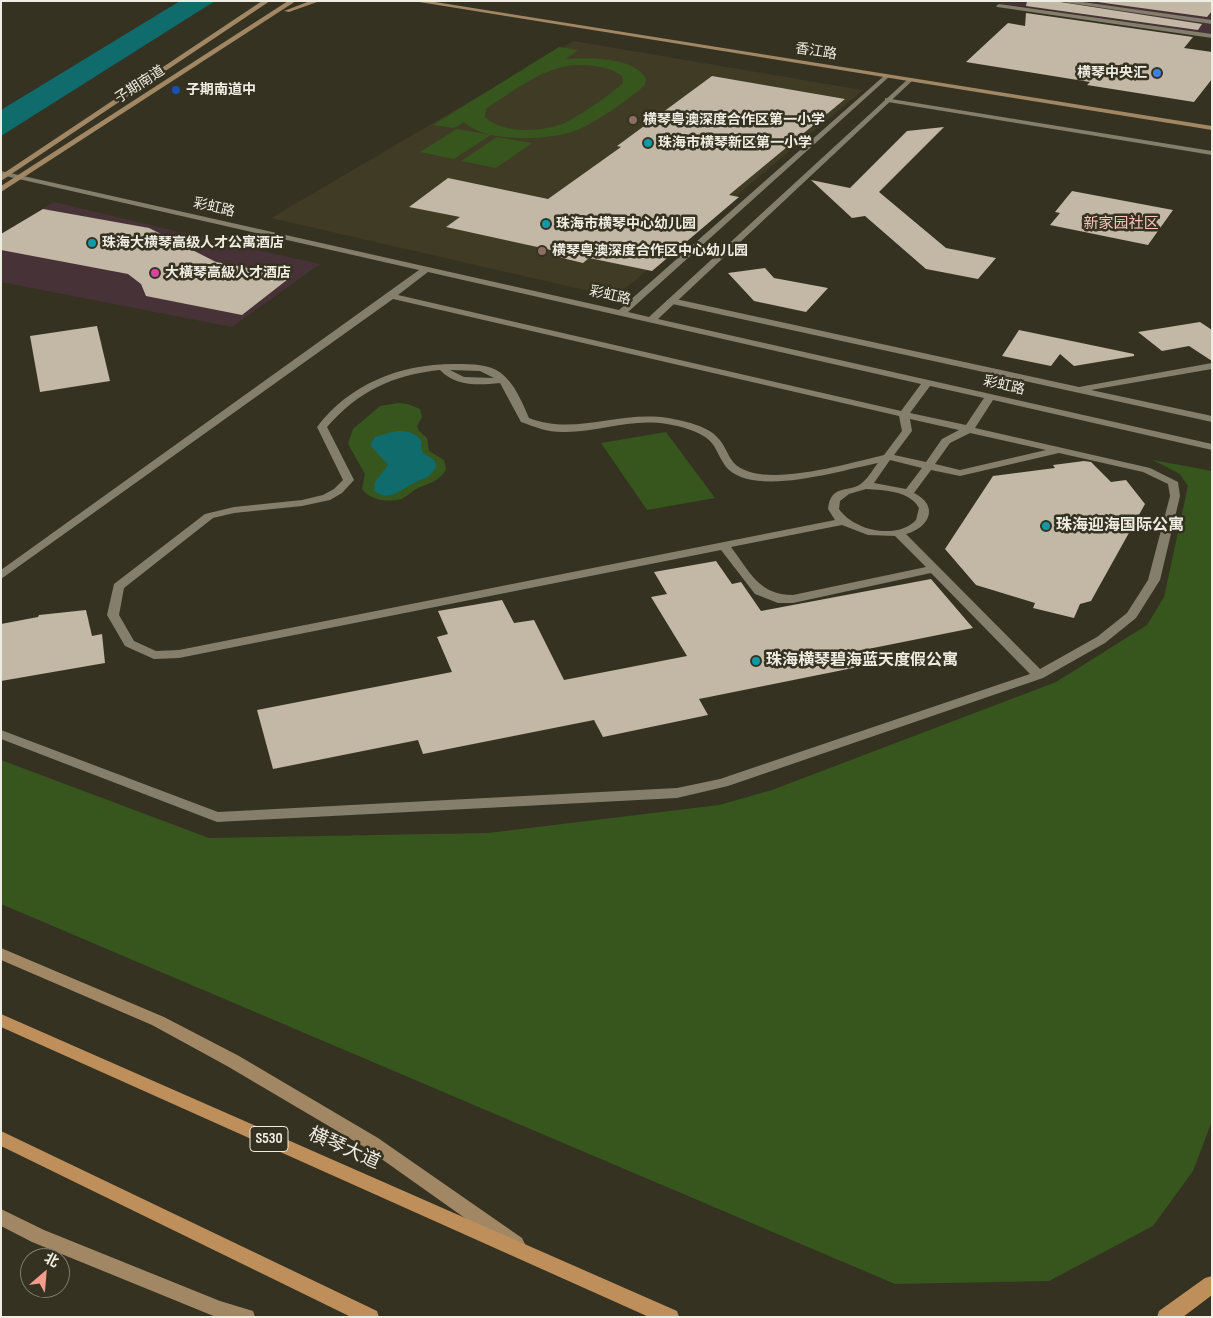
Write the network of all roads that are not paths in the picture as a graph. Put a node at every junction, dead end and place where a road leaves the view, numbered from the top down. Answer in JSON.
{"nodes":[{"id":1,"x":293,"y":1,"type":"edge"},
{"id":2,"x":317,"y":1,"type":"edge"},
{"id":3,"x":416,"y":1,"type":"edge"},
{"id":4,"x":455,"y":1,"type":"edge"},
{"id":5,"x":1059,"y":1,"type":"edge"},
{"id":6,"x":265,"y":2,"type":"edge"},
{"id":7,"x":999,"y":6,"type":"dead end"},
{"id":8,"x":479,"y":11,"type":"junction"},
{"id":9,"x":1212,"y":22,"type":"edge"},
{"id":10,"x":1212,"y":36,"type":"edge"},
{"id":11,"x":221,"y":47,"type":"junction"},
{"id":12,"x":887,"y":76,"type":"junction"},
{"id":13,"x":910,"y":80,"type":"junction"},
{"id":14,"x":888,"y":100,"type":"junction"},
{"id":15,"x":1212,"y":128,"type":"edge"},
{"id":16,"x":1212,"y":153,"type":"edge"},
{"id":17,"x":5,"y":174,"type":"edge"},
{"id":18,"x":22,"y":178,"type":"junction"},
{"id":19,"x":1,"y":180,"type":"edge"},
{"id":20,"x":1,"y":190,"type":"edge"},
{"id":21,"x":425,"y":270,"type":"junction"},
{"id":22,"x":391,"y":296,"type":"junction"},
{"id":23,"x":671,"y":301,"type":"junction"},
{"id":24,"x":621,"y":313,"type":"junction"},
{"id":25,"x":651,"y":320,"type":"junction"},
{"id":26,"x":1212,"y":366,"type":"edge"},
{"id":27,"x":927,"y":383,"type":"junction"},
{"id":28,"x":1075,"y":390,"type":"junction"},
{"id":29,"x":990,"y":397,"type":"junction"},
{"id":30,"x":904,"y":414,"type":"junction"},
{"id":31,"x":1212,"y":419,"type":"edge"},
{"id":32,"x":969,"y":429,"type":"junction"},
{"id":33,"x":1212,"y":447,"type":"edge"},
{"id":34,"x":1060,"y":450,"type":"junction"},
{"id":35,"x":889,"y":457,"type":"junction"},
{"id":36,"x":928,"y":466,"type":"junction"},
{"id":37,"x":866,"y":486,"type":"junction"},
{"id":38,"x":908,"y":494,"type":"junction"},
{"id":39,"x":842,"y":522,"type":"junction"},
{"id":40,"x":898,"y":533,"type":"junction"},
{"id":41,"x":724,"y":546,"type":"junction"},
{"id":42,"x":934,"y":569,"type":"junction"},
{"id":43,"x":1,"y":576,"type":"edge"},
{"id":44,"x":1039,"y":675,"type":"junction"},
{"id":45,"x":1,"y":734,"type":"edge"},
{"id":46,"x":1,"y":954,"type":"edge"},
{"id":47,"x":1,"y":1020,"type":"edge"},
{"id":48,"x":1,"y":1138,"type":"edge"},
{"id":49,"x":1,"y":1217,"type":"edge"},
{"id":50,"x":537,"y":1258,"type":"junction"},
{"id":51,"x":1212,"y":1284,"type":"edge"},
{"id":52,"x":629,"y":1299,"type":"junction"},
{"id":53,"x":246,"y":1317,"type":"edge"},
{"id":54,"x":370,"y":1317,"type":"edge"},
{"id":55,"x":644,"y":1317,"type":"edge"},
{"id":56,"x":670,"y":1317,"type":"edge"},
{"id":57,"x":1166,"y":1317,"type":"edge"}],
"edges":[{"from":1,"to":11,"type":"main road","name":"子期南道"},
{"from":2,"to":11,"type":"main road"},
{"from":3,"to":8,"type":"main road","name":"香江路"},
{"from":4,"to":8,"type":"main road"},
{"from":5,"to":9,"type":"street"},
{"from":6,"to":17,"type":"main road","name":"子期南道"},
{"from":7,"to":10,"type":"street"},
{"from":8,"to":12,"type":"main road","name":"香江路"},
{"from":11,"to":18,"type":"main road","name":"子期南道"},
{"from":12,"to":13,"type":"main road","name":"香江路"},
{"from":12,"to":24,"type":"street"},
{"from":13,"to":14,"type":"street"},
{"from":13,"to":15,"type":"main road","name":"香江路"},
{"from":14,"to":16,"type":"street"},
{"from":14,"to":23,"type":"street"},
{"from":17,"to":18,"type":"street","name":"彩虹路"},
{"from":17,"to":19,"type":"main road","name":"子期南道"},
{"from":18,"to":20,"type":"main road","name":"子期南道"},
{"from":18,"to":21,"type":"street","name":"彩虹路"},
{"from":21,"to":22,"type":"street"},
{"from":21,"to":24,"type":"street","name":"彩虹路"},
{"from":22,"to":30,"type":"street"},
{"from":22,"to":43,"type":"street"},
{"from":23,"to":25,"type":"street"},
{"from":23,"to":28,"type":"street"},
{"from":24,"to":25,"type":"street","name":"彩虹路"},
{"from":25,"to":27,"type":"street","name":"彩虹路"},
{"from":26,"to":28,"type":"street"},
{"from":27,"to":29,"type":"street","name":"彩虹路"},
{"from":27,"to":30,"type":"street"},
{"from":28,"to":31,"type":"street"},
{"from":29,"to":32,"type":"street"},
{"from":29,"to":33,"type":"street","name":"彩虹路"},
{"from":30,"to":32,"type":"street"},
{"from":30,"to":35,"type":"street"},
{"from":32,"to":34,"type":"street"},
{"from":32,"to":36,"type":"street"},
{"from":34,"to":36,"type":"street"},
{"from":34,"to":44,"type":"street"},
{"from":35,"to":36,"type":"street"},
{"from":35,"to":37,"type":"street"},
{"from":35,"to":41,"type":"street"},
{"from":36,"to":38,"type":"street"},
{"from":37,"to":38,"type":"street"},
{"from":37,"to":39,"type":"street"},
{"from":38,"to":40,"type":"street"},
{"from":39,"to":40,"type":"street"},
{"from":39,"to":41,"type":"street"},
{"from":40,"to":42,"type":"street"},
{"from":41,"to":42,"type":"street"},
{"from":42,"to":44,"type":"street"},
{"from":44,"to":45,"type":"street"},
{"from":46,"to":50,"type":"main road"},
{"from":47,"to":50,"type":"main road","name":"横琴大道","number":"S530"},
{"from":48,"to":54,"type":"main road"},
{"from":49,"to":53,"type":"main road"},
{"from":50,"to":52,"type":"main road","name":"横琴大道","number":"S530"},
{"from":51,"to":57,"type":"main road"},
{"from":52,"to":55,"type":"main road"},
{"from":52,"to":56,"type":"main road","name":"横琴大道","number":"S530"}]}
